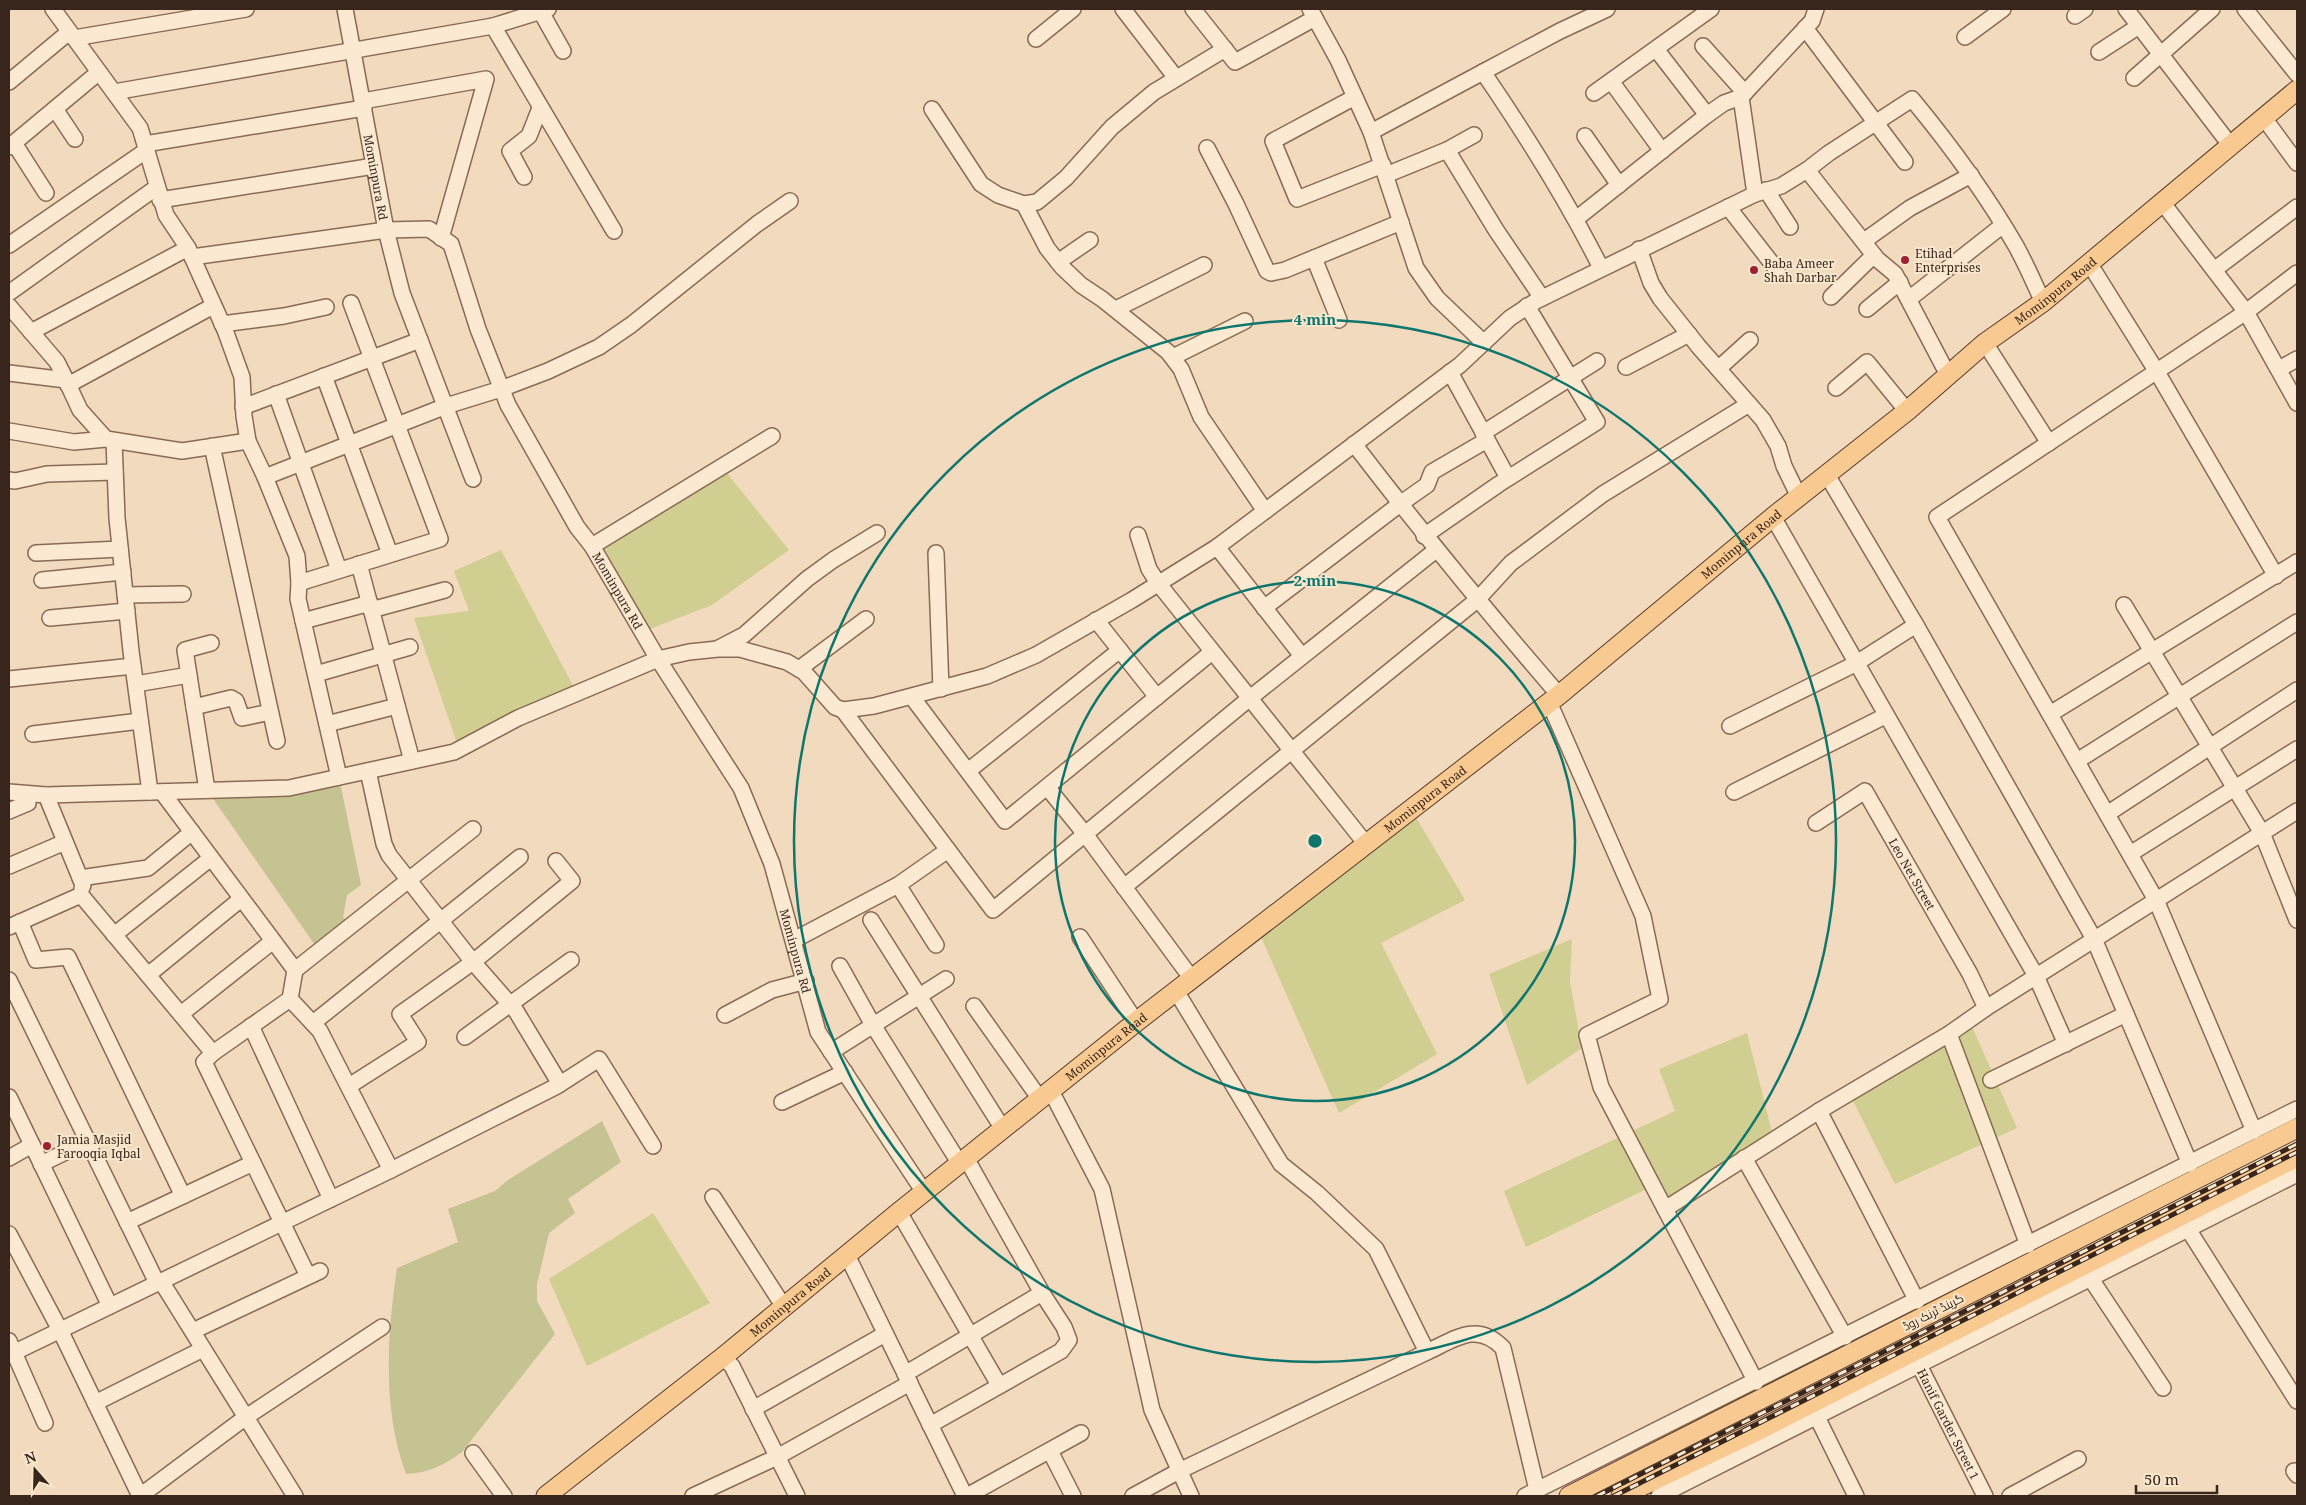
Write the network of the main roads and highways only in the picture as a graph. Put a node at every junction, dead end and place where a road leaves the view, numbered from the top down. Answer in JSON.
{"nodes":[{"id":1,"x":2297,"y":90,"type":"edge"},
{"id":2,"x":2297,"y":1128,"type":"edge"},
{"id":3,"x":2297,"y":1157,"type":"edge"},
{"id":4,"x":1739,"y":1410,"type":"junction"},
{"id":5,"x":1754,"y":1440,"type":"junction"},
{"id":6,"x":546,"y":1496,"type":"edge"},
{"id":7,"x":1569,"y":1496,"type":"edge"},
{"id":8,"x":1621,"y":1496,"type":"edge"}],
"edges":[{"from":1,"to":6,"type":"main road","name":"Mominpura Road"},
{"from":2,"to":4,"type":"main road","name":"گرینڈ ٹرنک روڈ"},
{"from":3,"to":5,"type":"main road"},
{"from":4,"to":5,"type":"main road"},
{"from":4,"to":7,"type":"main road","name":"گرینڈ ٹرنک روڈ"},
{"from":5,"to":8,"type":"main road"}]}
